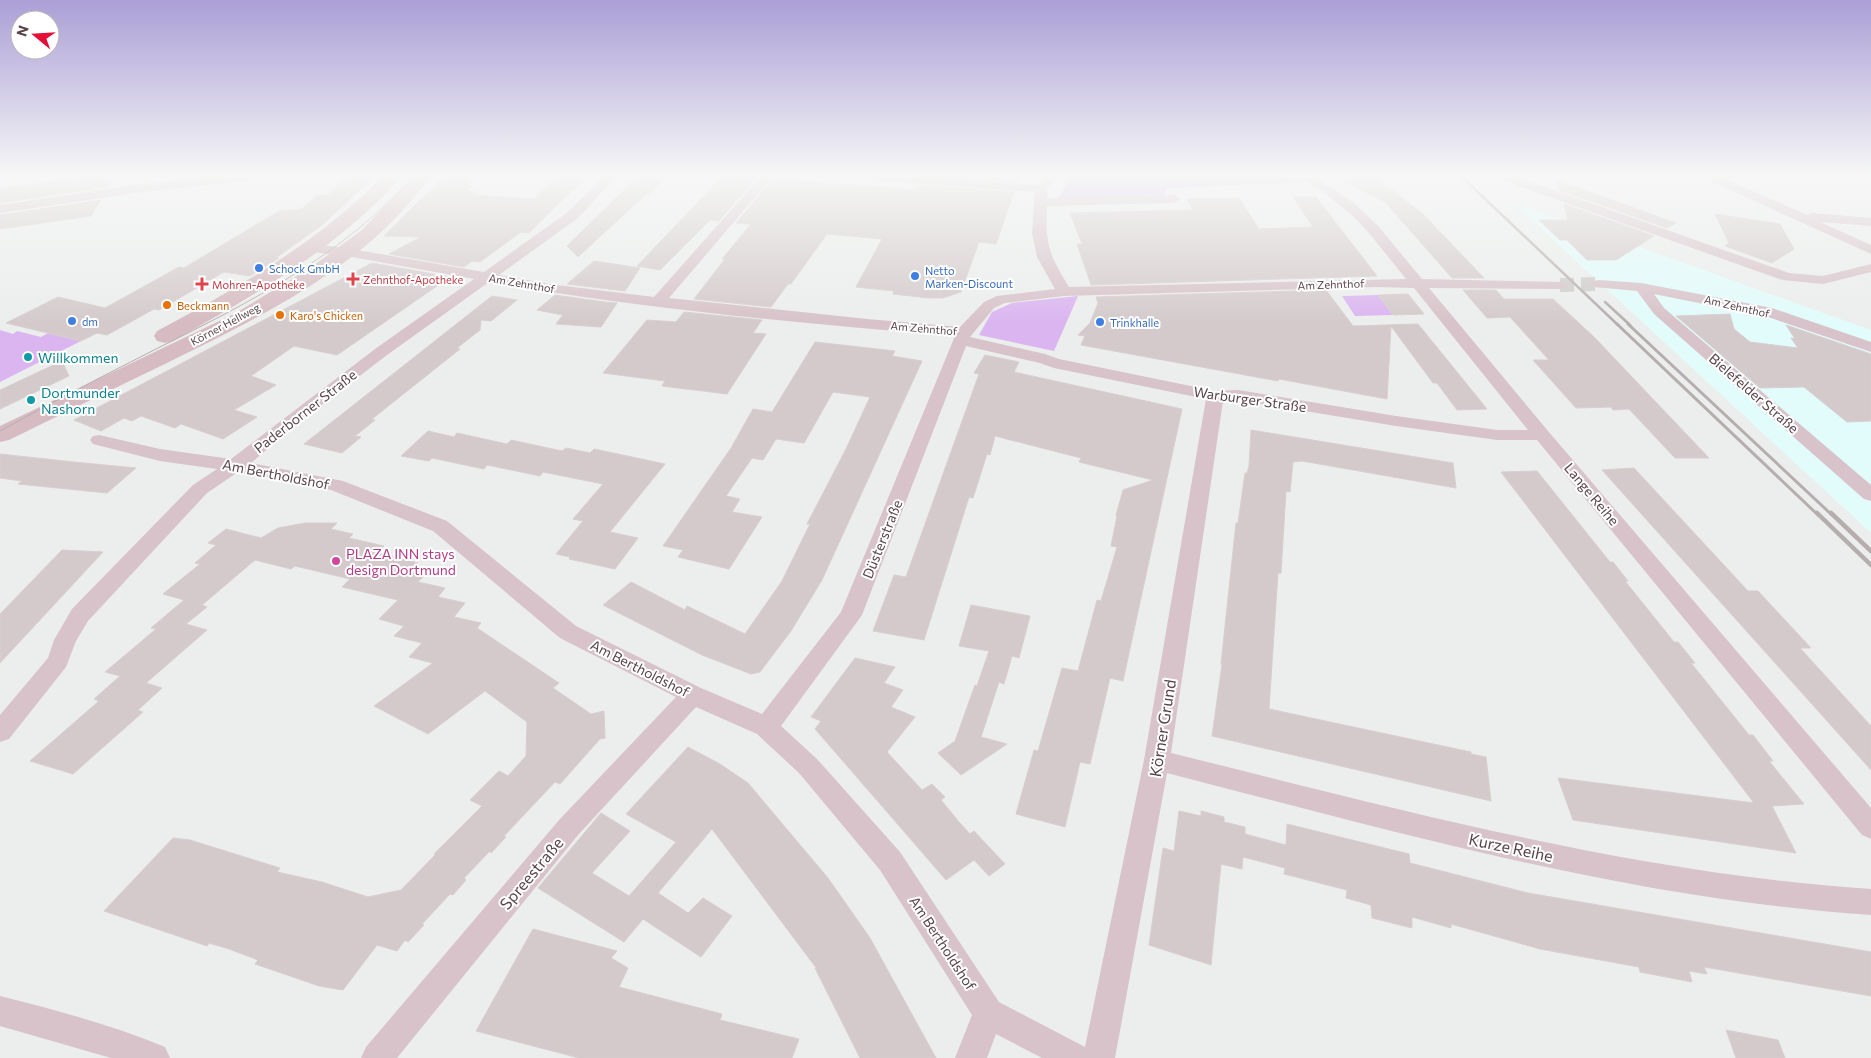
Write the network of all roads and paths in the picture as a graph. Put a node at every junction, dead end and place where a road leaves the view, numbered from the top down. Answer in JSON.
{"nodes":[{"id":1,"x":341,"y":224,"type":"edge"},
{"id":2,"x":377,"y":224,"type":"edge"},
{"id":3,"x":560,"y":224,"type":"edge"},
{"id":4,"x":725,"y":224,"type":"edge"},
{"id":5,"x":1039,"y":224,"type":"edge"},
{"id":6,"x":1368,"y":224,"type":"edge"},
{"id":7,"x":1639,"y":224,"type":"edge"},
{"id":8,"x":1815,"y":224,"type":"edge"},
{"id":9,"x":310,"y":248,"type":"junction"},
{"id":10,"x":1871,"y":250,"type":"edge"},
{"id":11,"x":346,"y":252,"type":"junction"},
{"id":12,"x":1871,"y":268,"type":"edge"},
{"id":13,"x":488,"y":277,"type":"junction"},
{"id":14,"x":1418,"y":283,"type":"junction"},
{"id":15,"x":1599,"y":284,"type":"tunnel mouth"},
{"id":16,"x":1560,"y":285,"type":"tunnel mouth"},
{"id":17,"x":1642,"y":287,"type":"junction"},
{"id":18,"x":1064,"y":292,"type":"junction"},
{"id":19,"x":658,"y":302,"type":"junction"},
{"id":20,"x":963,"y":336,"type":"junction"},
{"id":21,"x":1871,"y":346,"type":"edge"},
{"id":22,"x":1215,"y":396,"type":"junction"},
{"id":23,"x":0,"y":423,"type":"edge"},
{"id":24,"x":0,"y":435,"type":"edge"},
{"id":25,"x":1542,"y":435,"type":"junction"},
{"id":26,"x":99,"y":440,"type":"dead end"},
{"id":27,"x":233,"y":465,"type":"junction"},
{"id":28,"x":1871,"y":496,"type":"edge"},
{"id":29,"x":693,"y":695,"type":"junction"},
{"id":30,"x":766,"y":726,"type":"junction"},
{"id":31,"x":0,"y":732,"type":"edge"},
{"id":32,"x":1157,"y":760,"type":"junction"},
{"id":33,"x":1871,"y":827,"type":"edge"},
{"id":34,"x":1871,"y":902,"type":"edge"},
{"id":35,"x":0,"y":1011,"type":"edge"},
{"id":36,"x":988,"y":1013,"type":"junction"},
{"id":37,"x":154,"y":1058,"type":"edge"},
{"id":38,"x":377,"y":1058,"type":"edge"},
{"id":39,"x":971,"y":1058,"type":"edge"},
{"id":40,"x":1074,"y":1058,"type":"edge"},
{"id":41,"x":1099,"y":1058,"type":"edge"}],
"edges":[{"from":1,"to":9,"type":"main road","name":"Körner Hellweg"},
{"from":2,"to":11,"type":"main road","name":"Körner Hellweg"},
{"from":3,"to":13,"type":"street","name":"Paderborner Straße"},
{"from":4,"to":19,"type":"street"},
{"from":5,"to":18,"type":"street"},
{"from":6,"to":14,"type":"street","name":"Lange Reihe"},
{"from":7,"to":12,"type":"street"},
{"from":8,"to":10,"type":"street"},
{"from":9,"to":11,"type":"street","name":"Am Zehnthof"},
{"from":9,"to":23,"type":"main road","name":"Körner Hellweg"},
{"from":11,"to":13,"type":"street","name":"Am Zehnthof"},
{"from":11,"to":24,"type":"main road","name":"Körner Hellweg"},
{"from":13,"to":19,"type":"street","name":"Am Zehnthof"},
{"from":13,"to":27,"type":"street","name":"Paderborner Straße"},
{"from":14,"to":16,"type":"street","name":"Am Zehnthof"},
{"from":14,"to":18,"type":"street","name":"Am Zehnthof"},
{"from":14,"to":25,"type":"street","name":"Lange Reihe"},
{"from":15,"to":17,"type":"street","name":"Am Zehnthof"},
{"from":17,"to":21,"type":"street","name":"Am Zehnthof"},
{"from":17,"to":28,"type":"street","name":"Bielefelder Straße"},
{"from":18,"to":20,"type":"street","name":"Am Zehnthof"},
{"from":19,"to":20,"type":"street","name":"Am Zehnthof"},
{"from":20,"to":22,"type":"street","name":"Warburger Straße"},
{"from":20,"to":30,"type":"street","name":"Düsterstraße"},
{"from":22,"to":25,"type":"street","name":"Warburger Straße"},
{"from":22,"to":32,"type":"street","name":"Körner Grund"},
{"from":25,"to":33,"type":"street","name":"Lange Reihe"},
{"from":26,"to":27,"type":"street","name":"Am Bertholdshof"},
{"from":27,"to":29,"type":"street","name":"Am Bertholdshof"},
{"from":27,"to":31,"type":"street","name":"Paderborner Straße"},
{"from":29,"to":30,"type":"street","name":"Am Bertholdshof"},
{"from":29,"to":38,"type":"street","name":"Spreestraße"},
{"from":30,"to":36,"type":"street","name":"Am Bertholdshof"},
{"from":32,"to":34,"type":"street","name":"Kurze Reihe"},
{"from":32,"to":41,"type":"street","name":"Körner Grund"},
{"from":35,"to":37,"type":"street"},
{"from":36,"to":39,"type":"street"},
{"from":36,"to":40,"type":"street","name":"Am Bertholdshof"}]}
